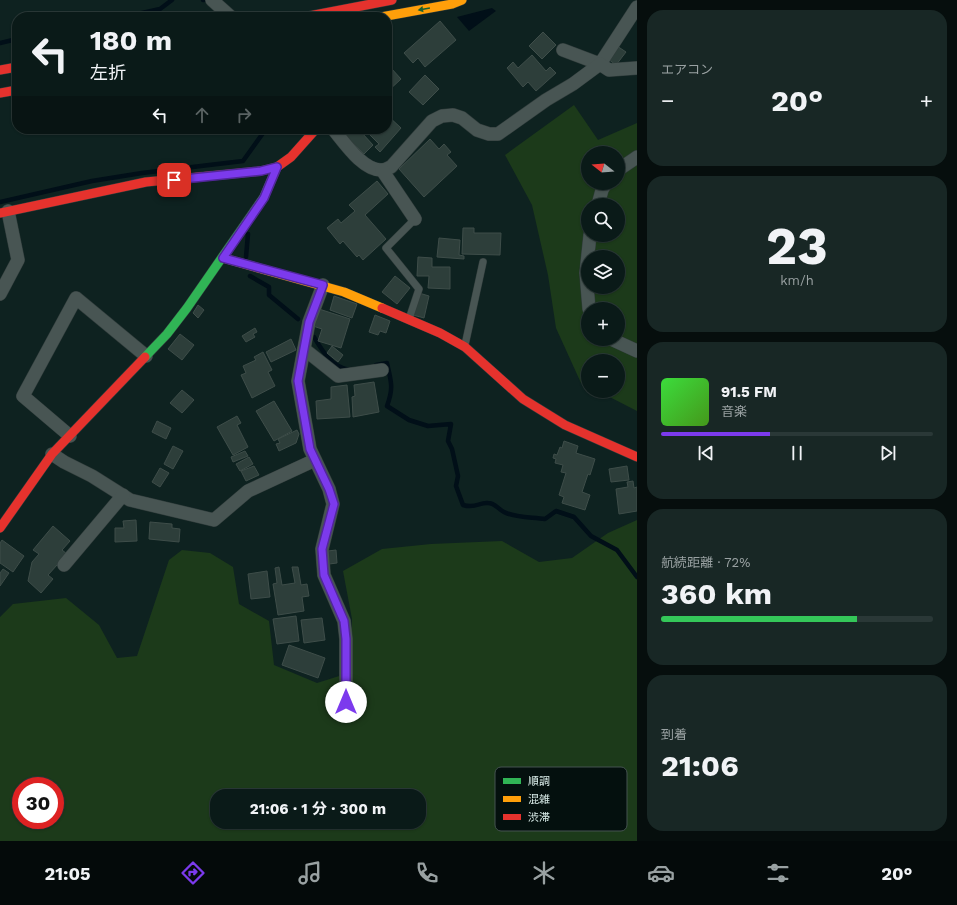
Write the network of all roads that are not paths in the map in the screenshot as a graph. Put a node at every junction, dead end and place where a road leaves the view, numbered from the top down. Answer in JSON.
{"nodes":[{"id":1,"x":212,"y":0,"type":"edge"},
{"id":2,"x":392,"y":0,"type":"edge"},
{"id":3,"x":462,"y":0,"type":"edge"},
{"id":4,"x":637,"y":7,"type":"edge"},
{"id":5,"x":352,"y":8,"type":"junction"},
{"id":6,"x":225,"y":12,"type":"edge"},
{"id":7,"x":331,"y":12,"type":"edge"},
{"id":8,"x":353,"y":12,"type":"edge"},
{"id":9,"x":392,"y":15,"type":"edge"},
{"id":10,"x":563,"y":50,"type":"dead end"},
{"id":11,"x":600,"y":64,"type":"junction"},
{"id":12,"x":12,"y":68,"type":"edge"},
{"id":13,"x":637,"y":68,"type":"edge"},
{"id":14,"x":0,"y":70,"type":"edge"},
{"id":15,"x":12,"y":91,"type":"edge"},
{"id":16,"x":0,"y":93,"type":"edge"},
{"id":17,"x":312,"y":134,"type":"edge"},
{"id":18,"x":337,"y":134,"type":"edge"},
{"id":19,"x":637,"y":157,"type":"edge"},
{"id":20,"x":625,"y":165,"type":"edge"},
{"id":21,"x":277,"y":167,"type":"junction"},
{"id":22,"x":382,"y":170,"type":"junction"},
{"id":23,"x":4,"y":212,"type":"edge"},
{"id":24,"x":415,"y":219,"type":"joint"},
{"id":25,"x":589,"y":242,"type":"edge"},
{"id":26,"x":223,"y":258,"type":"junction"},
{"id":27,"x":483,"y":262,"type":"dead end"},
{"id":28,"x":323,"y":285,"type":"junction"},
{"id":29,"x":0,"y":294,"type":"edge"},
{"id":30,"x":589,"y":302,"type":"edge"},
{"id":31,"x":409,"y":320,"type":"junction"},
{"id":32,"x":625,"y":345,"type":"edge"},
{"id":33,"x":465,"y":347,"type":"junction"},
{"id":34,"x":304,"y":349,"type":"junction"},
{"id":35,"x":637,"y":351,"type":"edge"},
{"id":36,"x":146,"y":356,"type":"junction"},
{"id":37,"x":382,"y":370,"type":"dead end"},
{"id":38,"x":70,"y":436,"type":"junction"},
{"id":39,"x":52,"y":454,"type":"junction"},
{"id":40,"x":637,"y":456,"type":"edge"},
{"id":41,"x":315,"y":460,"type":"junction"},
{"id":42,"x":123,"y":495,"type":"junction"},
{"id":43,"x":0,"y":528,"type":"edge"},
{"id":44,"x":64,"y":565,"type":"dead end"},
{"id":45,"x":346,"y":702,"type":"dead end"}],
"edges":[{"from":1,"to":6,"type":"street"},
{"from":2,"to":5,"type":"street"},
{"from":3,"to":9,"type":"street","one_way":true},
{"from":4,"to":11,"type":"street"},
{"from":5,"to":7,"type":"street"},
{"from":5,"to":8,"type":"street"},
{"from":10,"to":11,"type":"street"},
{"from":11,"to":13,"type":"street"},
{"from":11,"to":22,"type":"street"},
{"from":12,"to":14,"type":"street"},
{"from":15,"to":16,"type":"street"},
{"from":17,"to":21,"type":"street"},
{"from":18,"to":22,"type":"street"},
{"from":19,"to":20,"type":"street"},
{"from":21,"to":23,"type":"street"},
{"from":21,"to":26,"type":"street"},
{"from":22,"to":24,"type":"street"},
{"from":23,"to":29,"type":"street"},
{"from":24,"to":31,"type":"lane"},
{"from":25,"to":30,"type":"street"},
{"from":26,"to":28,"type":"street"},
{"from":26,"to":36,"type":"street"},
{"from":27,"to":33,"type":"lane"},
{"from":28,"to":31,"type":"street"},
{"from":28,"to":34,"type":"street"},
{"from":31,"to":33,"type":"street"},
{"from":32,"to":35,"type":"street"},
{"from":33,"to":40,"type":"street"},
{"from":34,"to":37,"type":"street"},
{"from":34,"to":41,"type":"street"},
{"from":36,"to":38,"type":"street"},
{"from":36,"to":38,"type":"street"},
{"from":38,"to":39,"type":"street"},
{"from":39,"to":42,"type":"street"},
{"from":39,"to":43,"type":"street"},
{"from":41,"to":42,"type":"street"},
{"from":41,"to":45,"type":"street"},
{"from":42,"to":44,"type":"street"}]}
